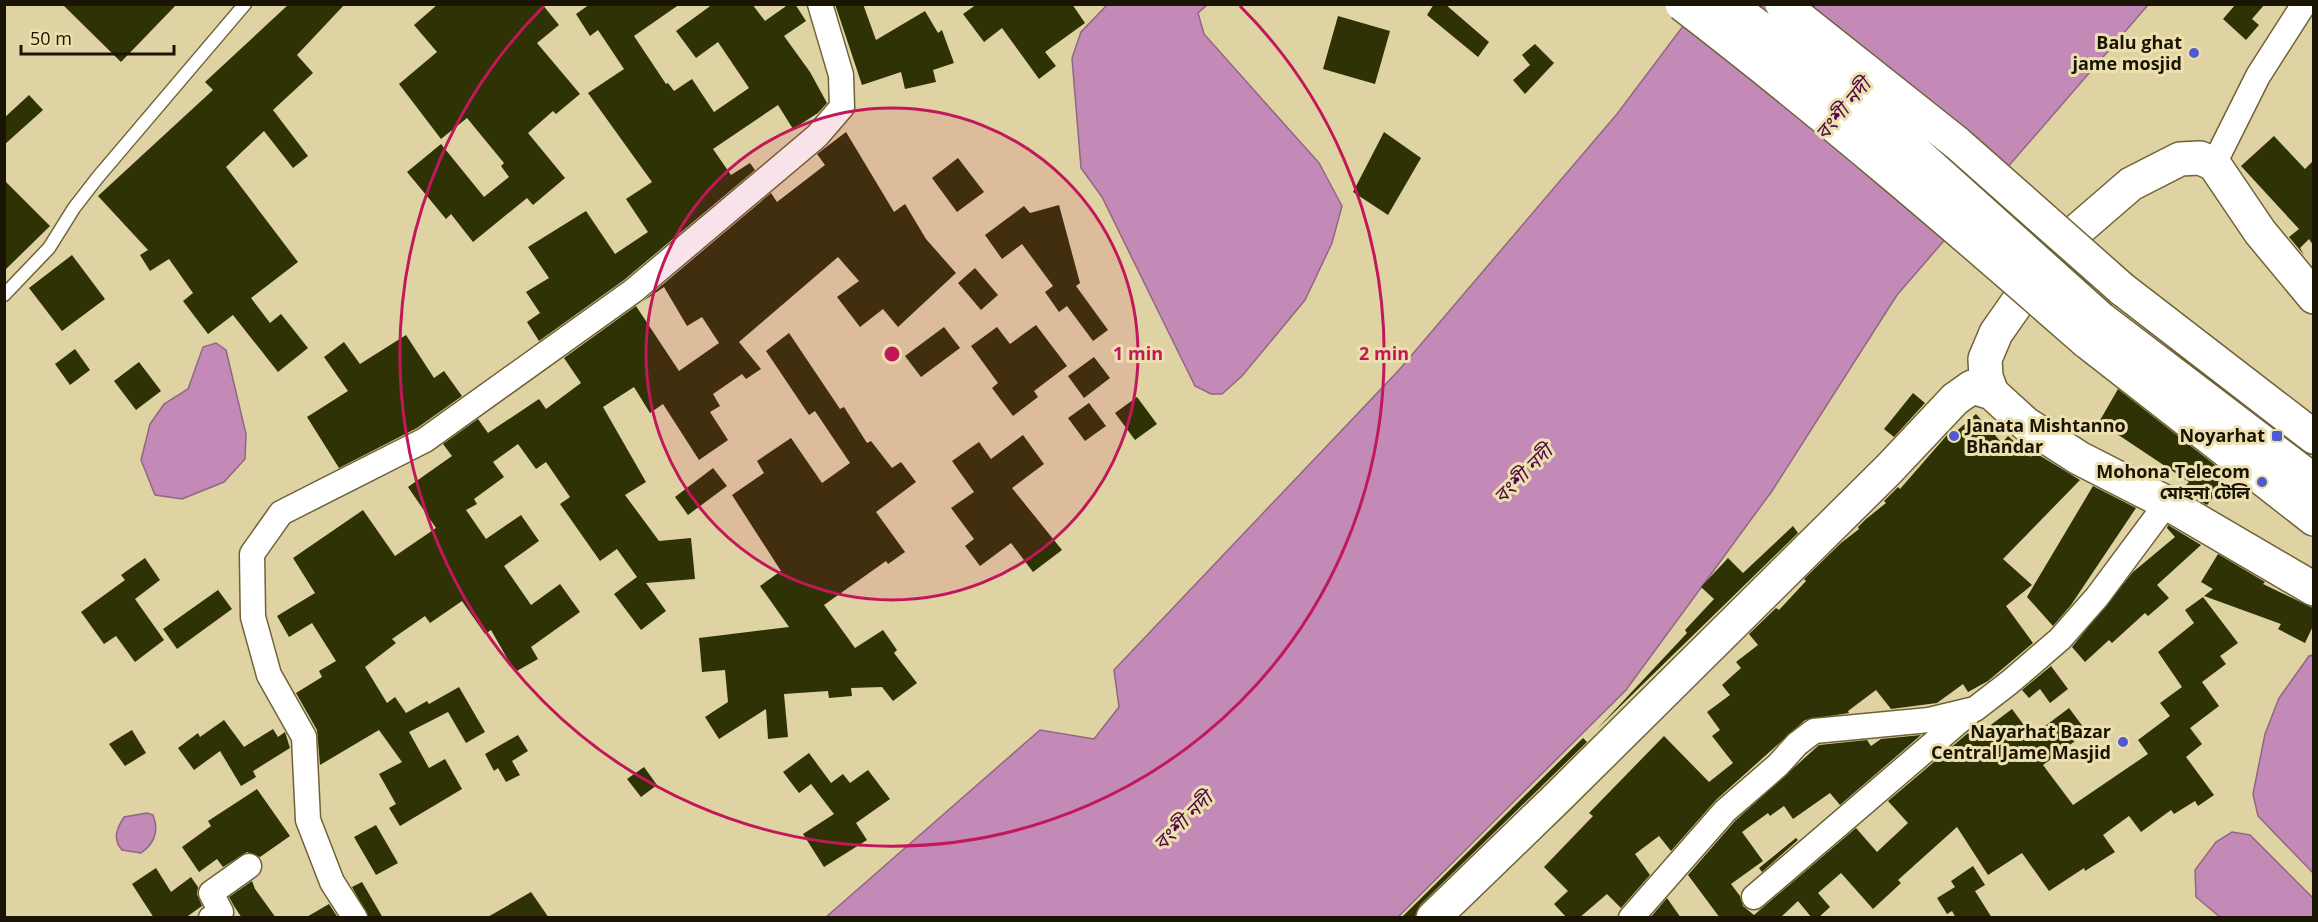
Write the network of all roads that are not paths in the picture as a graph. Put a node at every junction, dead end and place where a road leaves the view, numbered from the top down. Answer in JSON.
{"nodes":[{"id":1,"x":245,"y":4,"type":"edge"},
{"id":2,"x":820,"y":4,"type":"edge"},
{"id":3,"x":1682,"y":4,"type":"edge"},
{"id":4,"x":1728,"y":4,"type":"edge"},
{"id":5,"x":1782,"y":4,"type":"edge"},
{"id":6,"x":2304,"y":4,"type":"edge"},
{"id":7,"x":2214,"y":164,"type":"junction"},
{"id":8,"x":4,"y":295,"type":"edge"},
{"id":9,"x":2313,"y":297,"type":"edge"},
{"id":10,"x":2093,"y":330,"type":"junction"},
{"id":11,"x":1992,"y":393,"type":"junction"},
{"id":12,"x":2313,"y":437,"type":"edge"},
{"id":13,"x":2313,"y":481,"type":"edge"},
{"id":14,"x":2167,"y":503,"type":"junction"},
{"id":15,"x":2313,"y":519,"type":"edge"},
{"id":16,"x":2313,"y":590,"type":"edge"},
{"id":17,"x":1975,"y":709,"type":"junction"},
{"id":18,"x":249,"y":866,"type":"dead end"},
{"id":19,"x":1754,"y":897,"type":"dead end"},
{"id":20,"x":211,"y":918,"type":"edge"},
{"id":21,"x":355,"y":918,"type":"edge"},
{"id":22,"x":1433,"y":918,"type":"edge"},
{"id":23,"x":1631,"y":918,"type":"edge"}],
"edges":[{"from":1,"to":8,"type":"lane"},
{"from":2,"to":21,"type":"street"},
{"from":3,"to":10,"type":"main road","bridge":true},
{"from":4,"to":10,"type":"main road","bridge":true},
{"from":5,"to":12,"type":"main road","bridge":true},
{"from":6,"to":7,"type":"street"},
{"from":7,"to":9,"type":"main road"},
{"from":7,"to":11,"type":"main road"},
{"from":10,"to":13,"type":"main road"},
{"from":10,"to":15,"type":"main road"},
{"from":11,"to":14,"type":"main road"},
{"from":11,"to":22,"type":"main road"},
{"from":14,"to":16,"type":"main road"},
{"from":14,"to":17,"type":"street"},
{"from":17,"to":19,"type":"street"},
{"from":17,"to":23,"type":"street"},
{"from":18,"to":20,"type":"street"}]}
